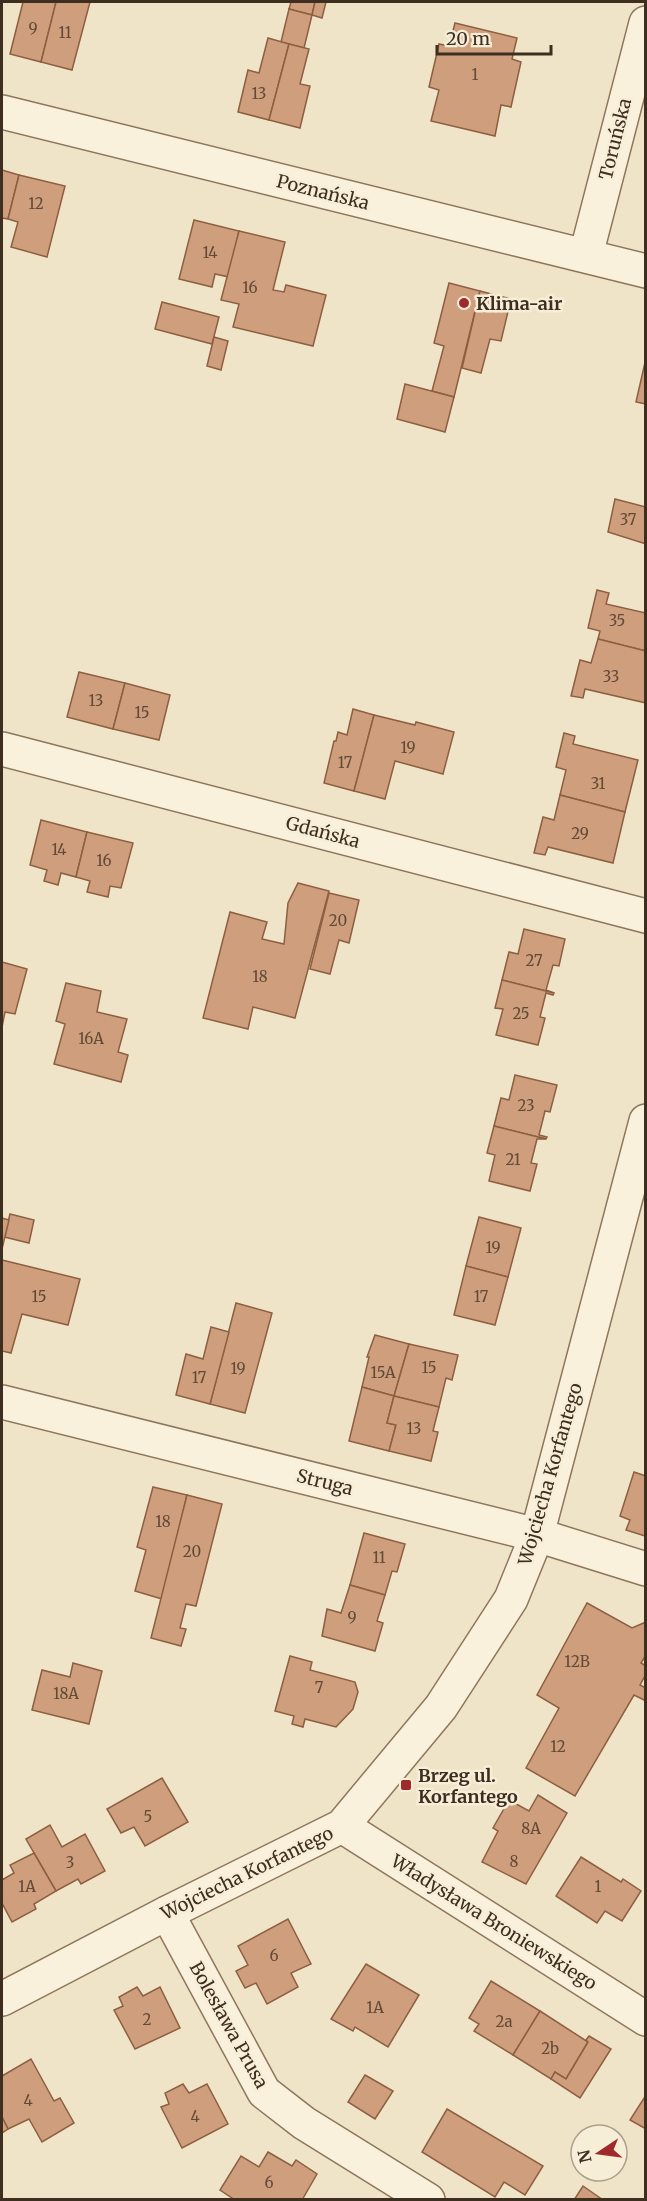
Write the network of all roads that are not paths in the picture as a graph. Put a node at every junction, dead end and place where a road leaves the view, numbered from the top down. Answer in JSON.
{"nodes":[{"id":1,"x":645,"y":23,"type":"edge"},
{"id":2,"x":2,"y":112,"type":"edge"},
{"id":3,"x":586,"y":255,"type":"junction"},
{"id":4,"x":645,"y":271,"type":"edge"},
{"id":5,"x":2,"y":749,"type":"edge"},
{"id":6,"x":645,"y":916,"type":"edge"},
{"id":7,"x":645,"y":1121,"type":"edge"},
{"id":8,"x":2,"y":1402,"type":"edge"},
{"id":9,"x":537,"y":1535,"type":"junction"},
{"id":10,"x":645,"y":1569,"type":"edge"},
{"id":11,"x":342,"y":1826,"type":"junction"},
{"id":12,"x":167,"y":1913,"type":"junction"},
{"id":13,"x":2,"y":1999,"type":"edge"},
{"id":14,"x":645,"y":2019,"type":"edge"},
{"id":15,"x":428,"y":2199,"type":"edge"}],
"edges":[{"from":1,"to":3,"type":"street","name":"Toruńska"},
{"from":2,"to":3,"type":"street","name":"Poznańska"},
{"from":3,"to":4,"type":"street","name":"Poznańska"},
{"from":5,"to":6,"type":"street","name":"Gdańska"},
{"from":7,"to":9,"type":"street","name":"Wojciecha Korfantego"},
{"from":8,"to":9,"type":"street","name":"Struga"},
{"from":9,"to":10,"type":"street","name":"Struga"},
{"from":9,"to":11,"type":"street","name":"Wojciecha Korfantego"},
{"from":11,"to":12,"type":"street","name":"Wojciecha Korfantego"},
{"from":11,"to":14,"type":"street","name":"Władysława Broniewskiego"},
{"from":12,"to":13,"type":"street","name":"Wojciecha Korfantego"},
{"from":12,"to":15,"type":"street","name":"Bolesława Prusa"}]}
